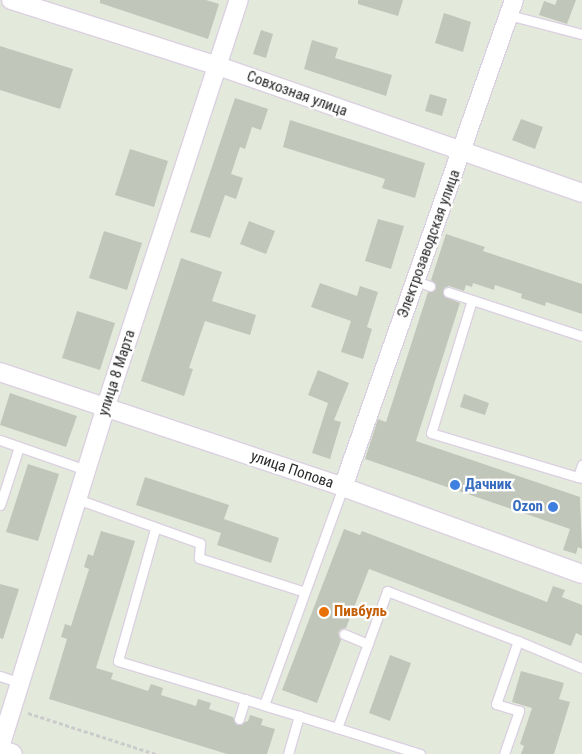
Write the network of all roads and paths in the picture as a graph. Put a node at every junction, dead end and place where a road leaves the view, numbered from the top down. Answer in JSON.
{"nodes":[{"id":1,"x":11,"y":0,"type":"edge"},
{"id":2,"x":239,"y":0,"type":"edge"},
{"id":3,"x":511,"y":8,"type":"edge"},
{"id":4,"x":582,"y":34,"type":"edge"},
{"id":5,"x":218,"y":66,"type":"junction"},
{"id":6,"x":462,"y":152,"type":"junction"},
{"id":7,"x":582,"y":193,"type":"edge"},
{"id":8,"x":448,"y":292,"type":"dead end"},
{"id":9,"x":472,"y":300,"type":"junction"},
{"id":10,"x":582,"y":336,"type":"edge"},
{"id":11,"x":0,"y":372,"type":"edge"},
{"id":12,"x":106,"y":406,"type":"junction"},
{"id":13,"x":0,"y":440,"type":"edge"},
{"id":14,"x":19,"y":447,"type":"junction"},
{"id":15,"x":582,"y":465,"type":"edge"},
{"id":16,"x":86,"y":470,"type":"junction"},
{"id":17,"x":580,"y":477,"type":"edge"},
{"id":18,"x":342,"y":487,"type":"junction"},
{"id":19,"x":77,"y":499,"type":"junction"},
{"id":20,"x":0,"y":505,"type":"edge"},
{"id":21,"x":155,"y":529,"type":"junction"},
{"id":22,"x":582,"y":574,"type":"edge"},
{"id":23,"x":305,"y":592,"type":"junction"},
{"id":24,"x":344,"y":634,"type":"dead end"},
{"id":25,"x":518,"y":641,"type":"junction"},
{"id":26,"x":368,"y":644,"type":"junction"},
{"id":27,"x":582,"y":668,"type":"edge"},
{"id":28,"x":0,"y":676,"type":"edge"},
{"id":29,"x":20,"y":683,"type":"junction"},
{"id":30,"x":245,"y":699,"type":"junction"},
{"id":31,"x":264,"y":705,"type":"junction"},
{"id":32,"x":12,"y":707,"type":"junction"},
{"id":33,"x":299,"y":716,"type":"junction"},
{"id":34,"x":239,"y":718,"type":"dead end"},
{"id":35,"x":337,"y":728,"type":"junction"},
{"id":36,"x":0,"y":749,"type":"edge"},
{"id":37,"x":11,"y":754,"type":"edge"},
{"id":38,"x":156,"y":754,"type":"edge"},
{"id":39,"x":288,"y":754,"type":"edge"},
{"id":40,"x":420,"y":754,"type":"edge"},
{"id":41,"x":504,"y":754,"type":"edge"}],
"edges":[{"from":1,"to":5,"type":"street","name":"Совхозная улица"},
{"from":2,"to":5,"type":"street","name":"улица 8 Марта"},
{"from":3,"to":4,"type":"lane"},
{"from":3,"to":6,"type":"street","name":"Электрозаводская улица"},
{"from":5,"to":6,"type":"street","name":"Совхозная улица"},
{"from":5,"to":12,"type":"street","name":"улица 8 Марта"},
{"from":6,"to":7,"type":"street","name":"Совхозная улица"},
{"from":6,"to":18,"type":"street","name":"Электрозаводская улица"},
{"from":8,"to":9,"type":"lane"},
{"from":9,"to":10,"type":"lane"},
{"from":9,"to":17,"type":"lane"},
{"from":11,"to":12,"type":"street","name":"улица Попова"},
{"from":12,"to":16,"type":"street","name":"улица 8 Марта"},
{"from":12,"to":18,"type":"street","name":"улица Попова"},
{"from":13,"to":14,"type":"lane"},
{"from":14,"to":16,"type":"lane"},
{"from":14,"to":20,"type":"lane"},
{"from":15,"to":17,"type":"lane"},
{"from":16,"to":19,"type":"street","name":"улица 8 Марта"},
{"from":18,"to":22,"type":"street","name":"улица Попова"},
{"from":18,"to":23,"type":"lane"},
{"from":19,"to":21,"type":"lane"},
{"from":19,"to":29,"type":"street","name":"улица 8 Марта"},
{"from":21,"to":23,"type":"lane"},
{"from":21,"to":30,"type":"lane"},
{"from":23,"to":31,"type":"lane"},
{"from":24,"to":26,"type":"lane"},
{"from":25,"to":26,"type":"lane"},
{"from":25,"to":27,"type":"lane"},
{"from":25,"to":41,"type":"lane"},
{"from":26,"to":35,"type":"lane"},
{"from":28,"to":29,"type":"lane"},
{"from":29,"to":32,"type":"street","name":"улица 8 Марта"},
{"from":30,"to":31,"type":"lane"},
{"from":30,"to":34,"type":"lane"},
{"from":31,"to":33,"type":"lane"},
{"from":32,"to":36,"type":"street","name":"улица 8 Марта"},
{"from":32,"to":38,"type":"path"},
{"from":33,"to":35,"type":"lane"},
{"from":33,"to":39,"type":"lane"},
{"from":35,"to":40,"type":"lane"},
{"from":36,"to":37,"type":"street"}]}
